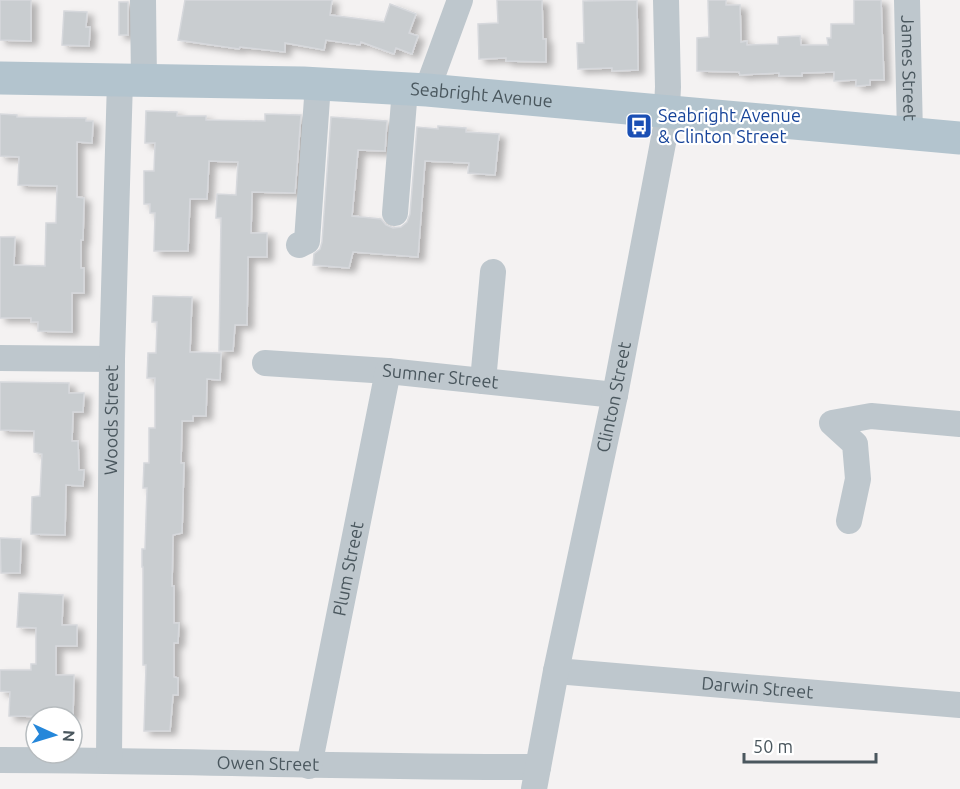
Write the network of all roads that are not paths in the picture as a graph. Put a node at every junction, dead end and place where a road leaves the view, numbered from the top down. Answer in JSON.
{"nodes":[{"id":1,"x":143,"y":0,"type":"edge"},
{"id":2,"x":460,"y":0,"type":"edge"},
{"id":3,"x":666,"y":0,"type":"edge"},
{"id":4,"x":907,"y":0,"type":"edge"},
{"id":5,"x":0,"y":78,"type":"edge"},
{"id":6,"x":132,"y":81,"type":"junction"},
{"id":7,"x":318,"y":84,"type":"junction"},
{"id":8,"x":416,"y":89,"type":"junction"},
{"id":9,"x":667,"y":110,"type":"junction"},
{"id":10,"x":910,"y":134,"type":"junction"},
{"id":11,"x":960,"y":138,"type":"edge"},
{"id":12,"x":395,"y":213,"type":"dead end"},
{"id":13,"x":299,"y":245,"type":"dead end"},
{"id":14,"x":493,"y":272,"type":"dead end"},
{"id":15,"x":0,"y":358,"type":"edge"},
{"id":16,"x":112,"y":359,"type":"junction"},
{"id":17,"x":265,"y":363,"type":"dead end"},
{"id":18,"x":388,"y":371,"type":"junction"},
{"id":19,"x":483,"y":381,"type":"junction"},
{"id":20,"x":615,"y":395,"type":"junction"},
{"id":21,"x":960,"y":424,"type":"edge"},
{"id":22,"x":849,"y":521,"type":"dead end"},
{"id":23,"x":556,"y":671,"type":"junction"},
{"id":24,"x":960,"y":705,"type":"edge"},
{"id":25,"x":0,"y":760,"type":"edge"},
{"id":26,"x":109,"y":760,"type":"junction"},
{"id":27,"x":309,"y":766,"type":"junction"},
{"id":28,"x":536,"y":778,"type":"edge"}],
"edges":[{"from":1,"to":6,"type":"street","name":"Woods Street"},
{"from":2,"to":8,"type":"street"},
{"from":3,"to":9,"type":"street","name":"Clinton Street"},
{"from":4,"to":10,"type":"street","name":"James Street"},
{"from":5,"to":6,"type":"main road","name":"Seabright Avenue"},
{"from":6,"to":7,"type":"main road","name":"Seabright Avenue"},
{"from":6,"to":16,"type":"street","name":"Woods Street"},
{"from":7,"to":8,"type":"main road","name":"Seabright Avenue"},
{"from":7,"to":13,"type":"street"},
{"from":8,"to":9,"type":"main road","name":"Seabright Avenue"},
{"from":8,"to":12,"type":"street"},
{"from":9,"to":10,"type":"main road","name":"Seabright Avenue"},
{"from":9,"to":20,"type":"street","name":"Clinton Street"},
{"from":10,"to":11,"type":"main road","name":"Seabright Avenue"},
{"from":14,"to":19,"type":"street"},
{"from":15,"to":16,"type":"street"},
{"from":16,"to":26,"type":"street","name":"Woods Street"},
{"from":17,"to":18,"type":"street","name":"Sumner Street"},
{"from":18,"to":19,"type":"street","name":"Sumner Street"},
{"from":18,"to":27,"type":"street","name":"Plum Street"},
{"from":19,"to":20,"type":"street","name":"Sumner Street"},
{"from":20,"to":23,"type":"street","name":"Clinton Street"},
{"from":21,"to":22,"type":"street"},
{"from":23,"to":24,"type":"street","name":"Darwin Street"},
{"from":23,"to":28,"type":"street","name":"Clinton Street"},
{"from":25,"to":26,"type":"street","name":"Owen Street"},
{"from":26,"to":27,"type":"street","name":"Owen Street"},
{"from":27,"to":28,"type":"street","name":"Owen Street"}]}
